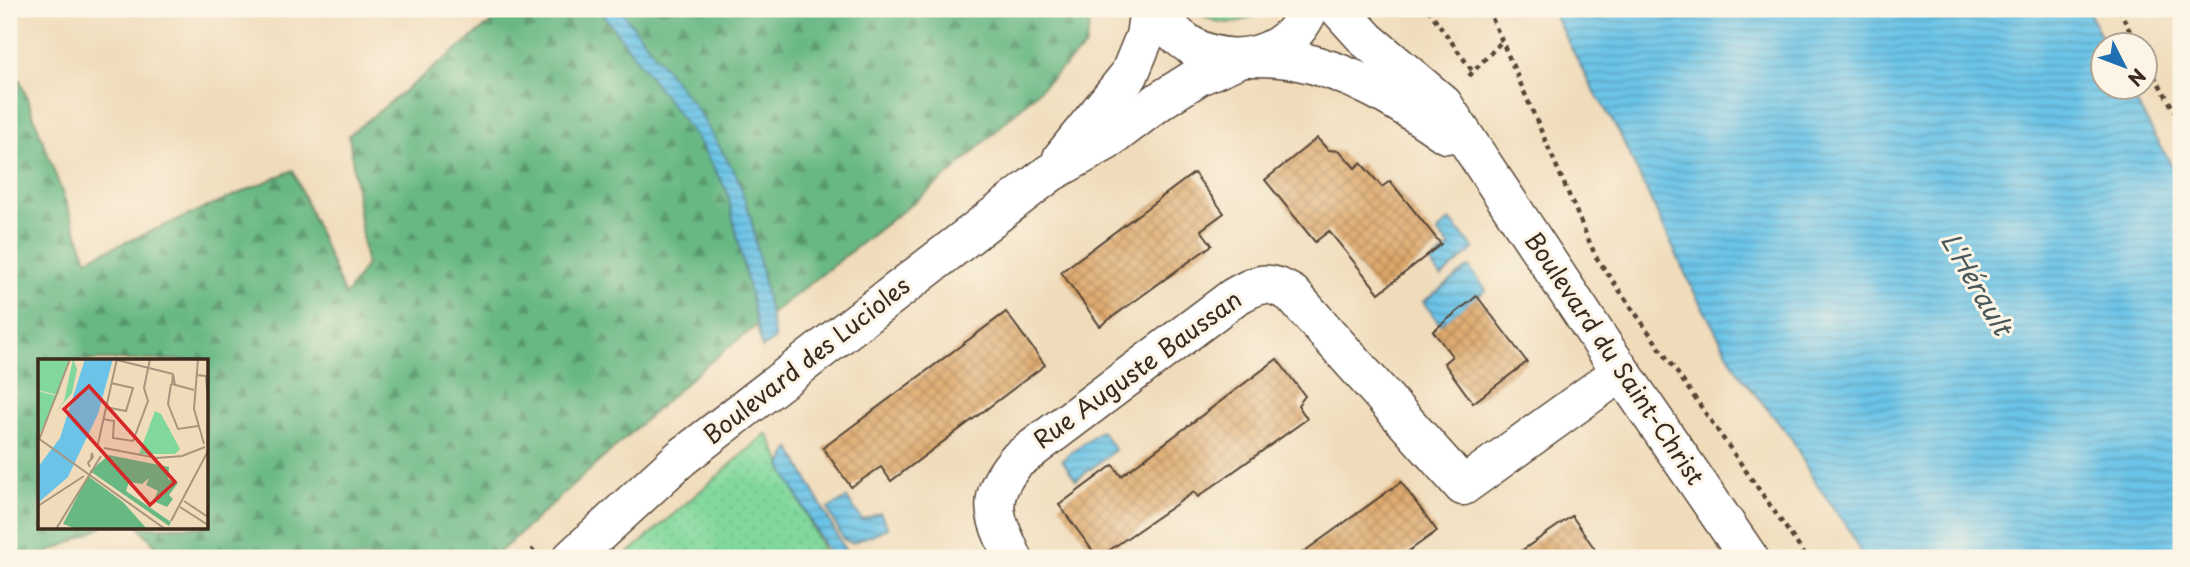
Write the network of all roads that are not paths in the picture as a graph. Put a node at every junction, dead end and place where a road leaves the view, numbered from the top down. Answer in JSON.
{"nodes":[{"id":1,"x":1149,"y":9,"type":"edge"},
{"id":2,"x":1158,"y":9,"type":"edge"},
{"id":3,"x":1308,"y":9,"type":"edge"},
{"id":4,"x":1339,"y":9,"type":"edge"},
{"id":5,"x":1245,"y":57,"type":"junction"},
{"id":6,"x":1481,"y":159,"type":"junction"},
{"id":7,"x":1051,"y":173,"type":"junction"},
{"id":8,"x":1621,"y":372,"type":"junction"},
{"id":9,"x":1732,"y":553,"type":"edge"},
{"id":10,"x":572,"y":558,"type":"edge"},
{"id":11,"x":1013,"y":558,"type":"edge"}],
"edges":[{"from":1,"to":7,"type":"street","name":"Boulevard des Lucioles"},
{"from":2,"to":5,"type":"street","name":"Boulevard du Saint-Christ"},
{"from":3,"to":5,"type":"street","name":"Boulevard des Lucioles"},
{"from":4,"to":6,"type":"street","name":"Boulevard du Saint-Christ"},
{"from":5,"to":6,"type":"street","name":"Boulevard du Saint-Christ"},
{"from":5,"to":7,"type":"street","name":"Boulevard des Lucioles"},
{"from":6,"to":8,"type":"street","name":"Boulevard du Saint-Christ"},
{"from":7,"to":10,"type":"street","name":"Boulevard des Lucioles"},
{"from":8,"to":9,"type":"street","name":"Boulevard du Saint-Christ"},
{"from":8,"to":11,"type":"street","name":"Rue Auguste Baussan"}]}
